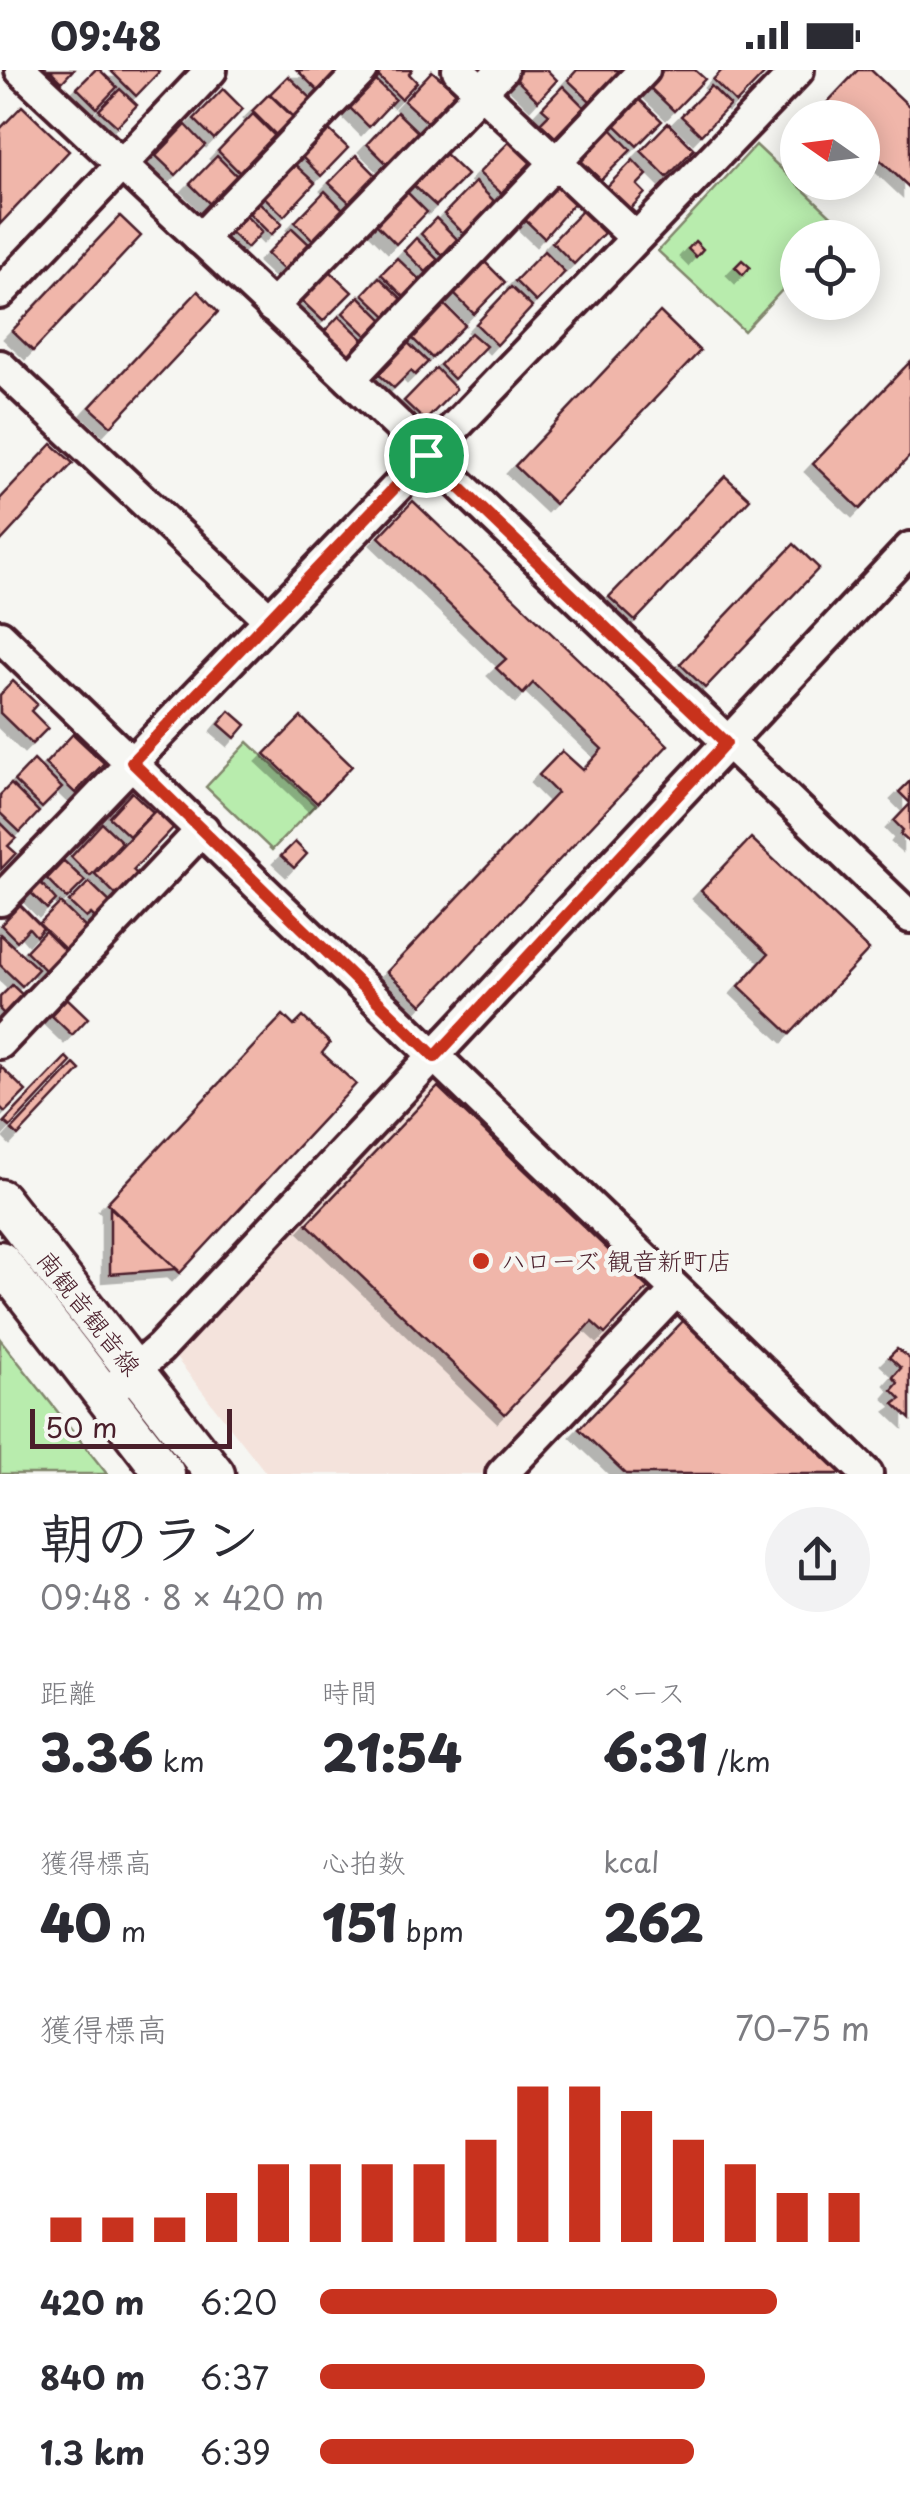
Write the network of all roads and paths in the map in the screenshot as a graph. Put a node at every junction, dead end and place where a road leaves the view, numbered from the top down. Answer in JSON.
{"nodes":[{"id":1,"x":21,"y":70,"type":"edge"},
{"id":2,"x":212,"y":70,"type":"edge"},
{"id":3,"x":362,"y":70,"type":"edge"},
{"id":4,"x":458,"y":70,"type":"edge"},
{"id":5,"x":644,"y":70,"type":"edge"},
{"id":6,"x":798,"y":70,"type":"edge"},
{"id":7,"x":492,"y":81,"type":"edge"},
{"id":8,"x":555,"y":162,"type":"junction"},
{"id":9,"x":121,"y":165,"type":"junction"},
{"id":10,"x":635,"y":238,"type":"junction"},
{"id":11,"x":200,"y":239,"type":"junction"},
{"id":12,"x":0,"y":293,"type":"edge"},
{"id":13,"x":272,"y":307,"type":"junction"},
{"id":14,"x":0,"y":366,"type":"edge"},
{"id":15,"x":350,"y":379,"type":"junction"},
{"id":16,"x":426,"y":455,"type":"junction"},
{"id":17,"x":910,"y":548,"type":"edge"},
{"id":18,"x":269,"y":619,"type":"junction"},
{"id":19,"x":0,"y":636,"type":"edge"},
{"id":20,"x":726,"y":743,"type":"junction"},
{"id":21,"x":132,"y":762,"type":"junction"},
{"id":22,"x":203,"y":830,"type":"junction"},
{"id":23,"x":0,"y":900,"type":"edge"},
{"id":24,"x":910,"y":916,"type":"edge"},
{"id":25,"x":0,"y":1043,"type":"edge"},
{"id":26,"x":435,"y":1057,"type":"junction"},
{"id":27,"x":0,"y":1198,"type":"edge"},
{"id":28,"x":0,"y":1261,"type":"edge"},
{"id":29,"x":676,"y":1292,"type":"junction"},
{"id":30,"x":134,"y":1370,"type":"junction"},
{"id":31,"x":104,"y":1396,"type":"junction"},
{"id":32,"x":164,"y":1474,"type":"edge"},
{"id":33,"x":215,"y":1474,"type":"edge"},
{"id":34,"x":502,"y":1474,"type":"edge"},
{"id":35,"x":866,"y":1474,"type":"edge"}],
"edges":[{"from":1,"to":9,"type":"street"},
{"from":2,"to":9,"type":"street"},
{"from":3,"to":11,"type":"street"},
{"from":4,"to":7,"type":"street"},
{"from":5,"to":8,"type":"street"},
{"from":6,"to":10,"type":"street"},
{"from":7,"to":8,"type":"street"},
{"from":7,"to":13,"type":"street"},
{"from":8,"to":10,"type":"street"},
{"from":8,"to":15,"type":"street"},
{"from":9,"to":11,"type":"street"},
{"from":9,"to":12,"type":"street"},
{"from":10,"to":16,"type":"street"},
{"from":11,"to":13,"type":"street"},
{"from":13,"to":15,"type":"street"},
{"from":14,"to":18,"type":"street"},
{"from":15,"to":16,"type":"street"},
{"from":16,"to":18,"type":"street"},
{"from":16,"to":20,"type":"street"},
{"from":17,"to":20,"type":"street"},
{"from":18,"to":21,"type":"street"},
{"from":19,"to":21,"type":"street"},
{"from":20,"to":24,"type":"street"},
{"from":20,"to":26,"type":"street"},
{"from":21,"to":22,"type":"street"},
{"from":21,"to":23,"type":"street"},
{"from":22,"to":25,"type":"street"},
{"from":22,"to":26,"type":"street"},
{"from":26,"to":29,"type":"street"},
{"from":26,"to":30,"type":"street"},
{"from":27,"to":30,"type":"main road","name":"南観音観音線"},
{"from":28,"to":31,"type":"main road","name":"南観音観音線"},
{"from":29,"to":34,"type":"street"},
{"from":29,"to":35,"type":"street"},
{"from":30,"to":31,"type":"street"},
{"from":30,"to":33,"type":"main road","name":"南観音観音線"},
{"from":31,"to":32,"type":"main road","name":"南観音観音線"}]}
